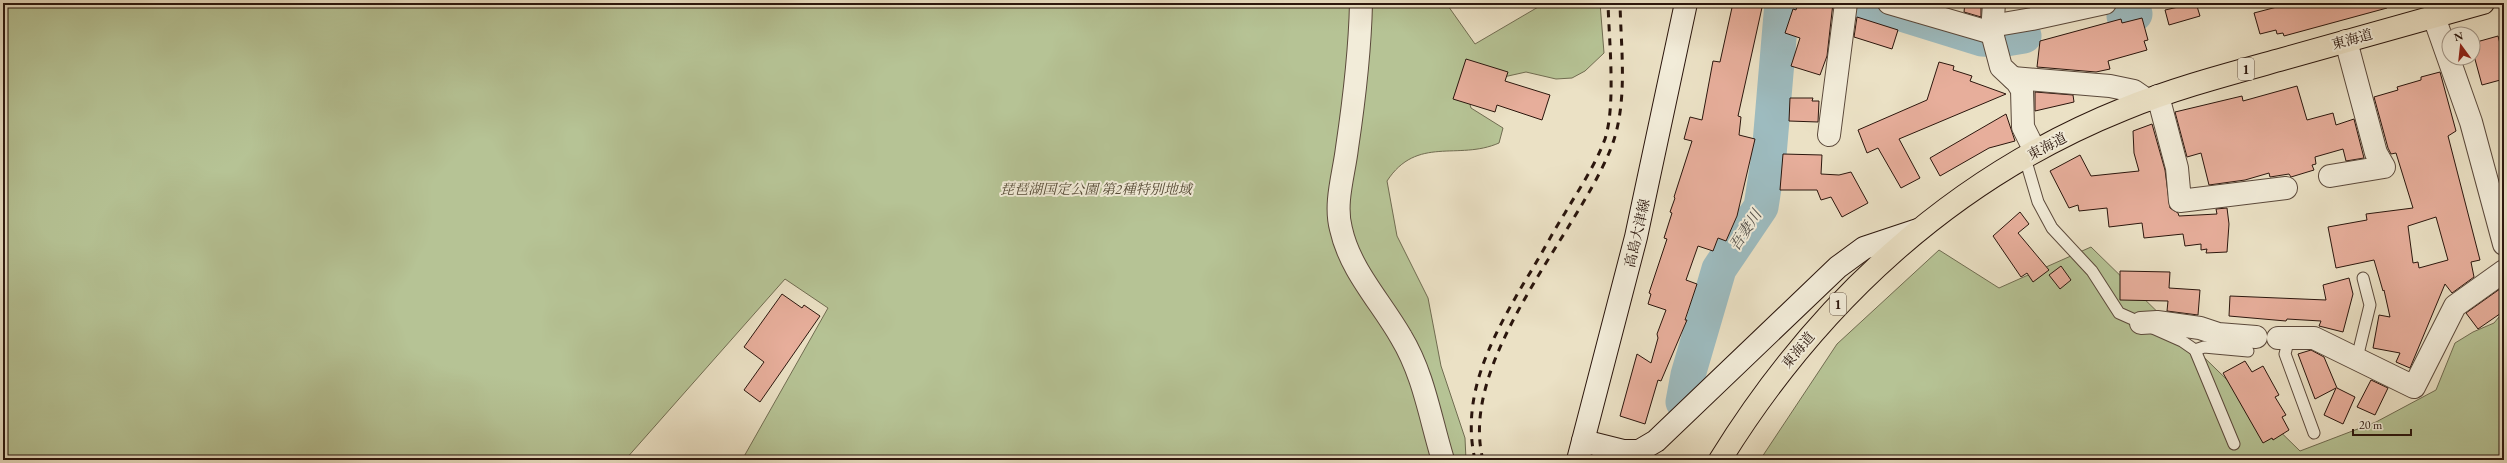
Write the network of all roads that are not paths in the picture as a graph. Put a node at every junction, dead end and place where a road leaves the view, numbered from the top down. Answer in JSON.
{"nodes":[{"id":1,"x":1361,"y":3,"type":"edge"},
{"id":2,"x":1686,"y":3,"type":"edge"},
{"id":3,"x":1889,"y":3,"type":"edge"},
{"id":4,"x":1994,"y":3,"type":"edge"},
{"id":5,"x":2105,"y":3,"type":"edge"},
{"id":6,"x":2483,"y":3,"type":"edge"},
{"id":7,"x":1845,"y":4,"type":"edge"},
{"id":8,"x":2434,"y":17,"type":"junction"},
{"id":9,"x":1992,"y":35,"type":"junction"},
{"id":10,"x":2346,"y":41,"type":"junction"},
{"id":11,"x":2013,"y":78,"type":"junction"},
{"id":12,"x":2153,"y":98,"type":"junction"},
{"id":13,"x":1829,"y":135,"type":"dead end"},
{"id":14,"x":2030,"y":155,"type":"junction"},
{"id":15,"x":2330,"y":176,"type":"dead end"},
{"id":16,"x":2286,"y":188,"type":"dead end"},
{"id":17,"x":1918,"y":230,"type":"junction"},
{"id":18,"x":2504,"y":244,"type":"edge"},
{"id":19,"x":2504,"y":271,"type":"edge"},
{"id":20,"x":2363,"y":278,"type":"dead end"},
{"id":21,"x":2141,"y":323,"type":"junction"},
{"id":22,"x":2283,"y":338,"type":"joint"},
{"id":23,"x":2252,"y":344,"type":"joint"},
{"id":24,"x":2195,"y":350,"type":"junction"},
{"id":25,"x":2357,"y":358,"type":"junction"},
{"id":26,"x":2314,"y":432,"type":"dead end"},
{"id":27,"x":2234,"y":444,"type":"dead end"},
{"id":28,"x":1580,"y":450,"type":"edge"},
{"id":29,"x":1443,"y":460,"type":"edge"},
{"id":30,"x":1720,"y":460,"type":"edge"}],
"edges":[{"from":1,"to":29,"type":"street"},
{"from":2,"to":28,"type":"street","name":"高島大津線"},
{"from":3,"to":9,"type":"street"},
{"from":4,"to":9,"type":"street"},
{"from":5,"to":9,"type":"street"},
{"from":6,"to":8,"type":"highway","name":"東海道","number":"1"},
{"from":7,"to":13,"type":"street"},
{"from":8,"to":10,"type":"highway","name":"東海道","number":"1"},
{"from":8,"to":18,"type":"street"},
{"from":9,"to":11,"type":"street"},
{"from":10,"to":12,"type":"highway","name":"東海道","number":"1"},
{"from":10,"to":15,"type":"street"},
{"from":11,"to":12,"type":"street"},
{"from":11,"to":14,"type":"street"},
{"from":12,"to":14,"type":"highway","name":"東海道","number":"1"},
{"from":12,"to":16,"type":"street"},
{"from":14,"to":17,"type":"highway","name":"東海道","number":"1"},
{"from":14,"to":21,"type":"lane"},
{"from":17,"to":28,"type":"street"},
{"from":17,"to":30,"type":"highway","name":"東海道","number":"1"},
{"from":19,"to":25,"type":"street"},
{"from":20,"to":25,"type":"lane"},
{"from":21,"to":23,"type":"street"},
{"from":21,"to":24,"type":"lane"},
{"from":22,"to":25,"type":"street"},
{"from":22,"to":26,"type":"lane"},
{"from":23,"to":24,"type":"lane"},
{"from":24,"to":27,"type":"lane"}]}
